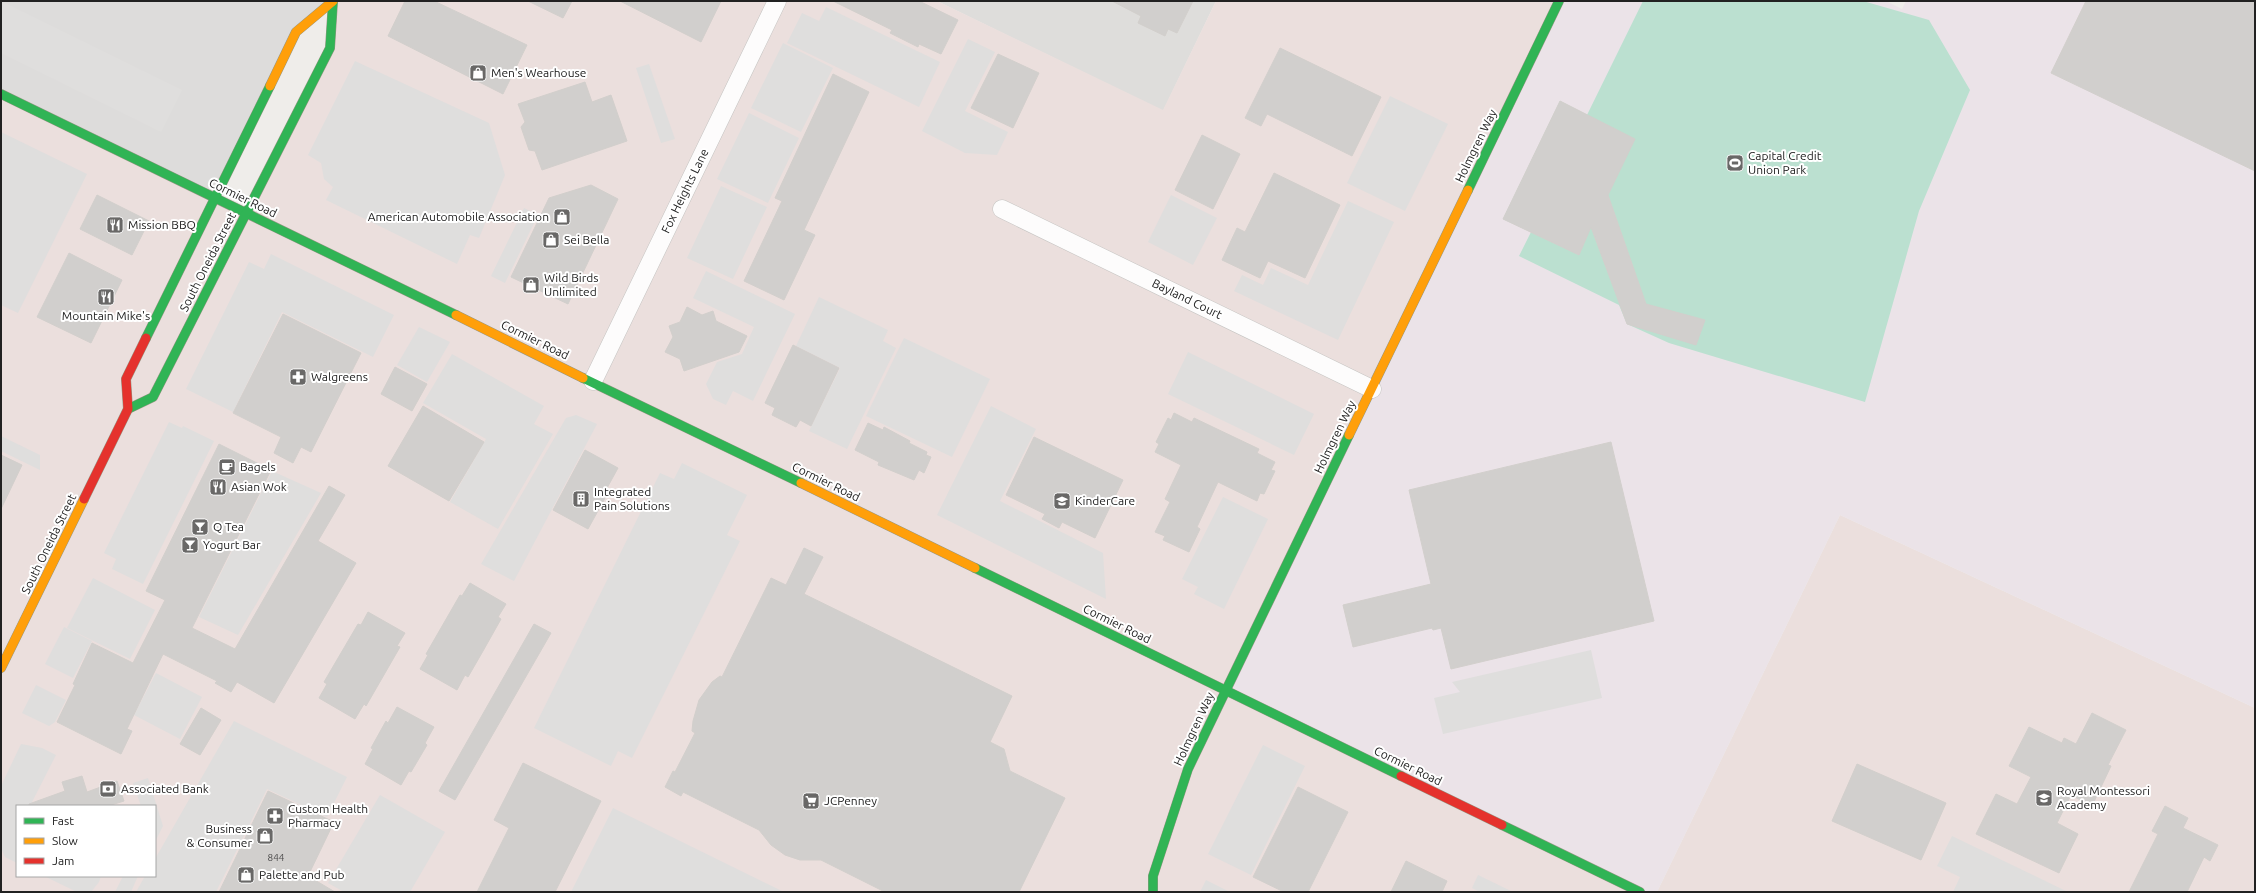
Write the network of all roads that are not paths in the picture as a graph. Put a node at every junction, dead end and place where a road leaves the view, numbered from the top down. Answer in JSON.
{"nodes":[{"id":1,"x":333,"y":1,"type":"edge"},
{"id":2,"x":777,"y":1,"type":"edge"},
{"id":3,"x":1559,"y":1,"type":"edge"},
{"id":4,"x":1,"y":94,"type":"edge"},
{"id":5,"x":217,"y":198,"type":"junction"},
{"id":6,"x":1002,"y":209,"type":"dead end"},
{"id":7,"x":247,"y":213,"type":"junction"},
{"id":8,"x":593,"y":381,"type":"junction"},
{"id":9,"x":1372,"y":389,"type":"junction"},
{"id":10,"x":128,"y":409,"type":"junction"},
{"id":11,"x":1,"y":668,"type":"edge"},
{"id":12,"x":1225,"y":690,"type":"junction"},
{"id":13,"x":1153,"y":892,"type":"edge"},
{"id":14,"x":1640,"y":892,"type":"edge"}],
"edges":[{"from":1,"to":5,"type":"street","name":"South Oneida Street"},
{"from":1,"to":7,"type":"street","name":"South Oneida Street"},
{"from":2,"to":8,"type":"street","name":"Fox Heights Lane"},
{"from":3,"to":9,"type":"street","name":"Holmgren Way"},
{"from":4,"to":5,"type":"street","name":"Cormier Road"},
{"from":5,"to":7,"type":"street","name":"Cormier Road"},
{"from":5,"to":10,"type":"street","name":"South Oneida Street"},
{"from":6,"to":9,"type":"street","name":"Bayland Court"},
{"from":7,"to":8,"type":"street","name":"Cormier Road"},
{"from":7,"to":10,"type":"street","name":"South Oneida Street"},
{"from":8,"to":12,"type":"street","name":"Cormier Road"},
{"from":9,"to":12,"type":"street","name":"Holmgren Way"},
{"from":10,"to":11,"type":"street","name":"South Oneida Street"},
{"from":12,"to":13,"type":"street","name":"Holmgren Way"},
{"from":12,"to":14,"type":"street","name":"Cormier Road"}]}
